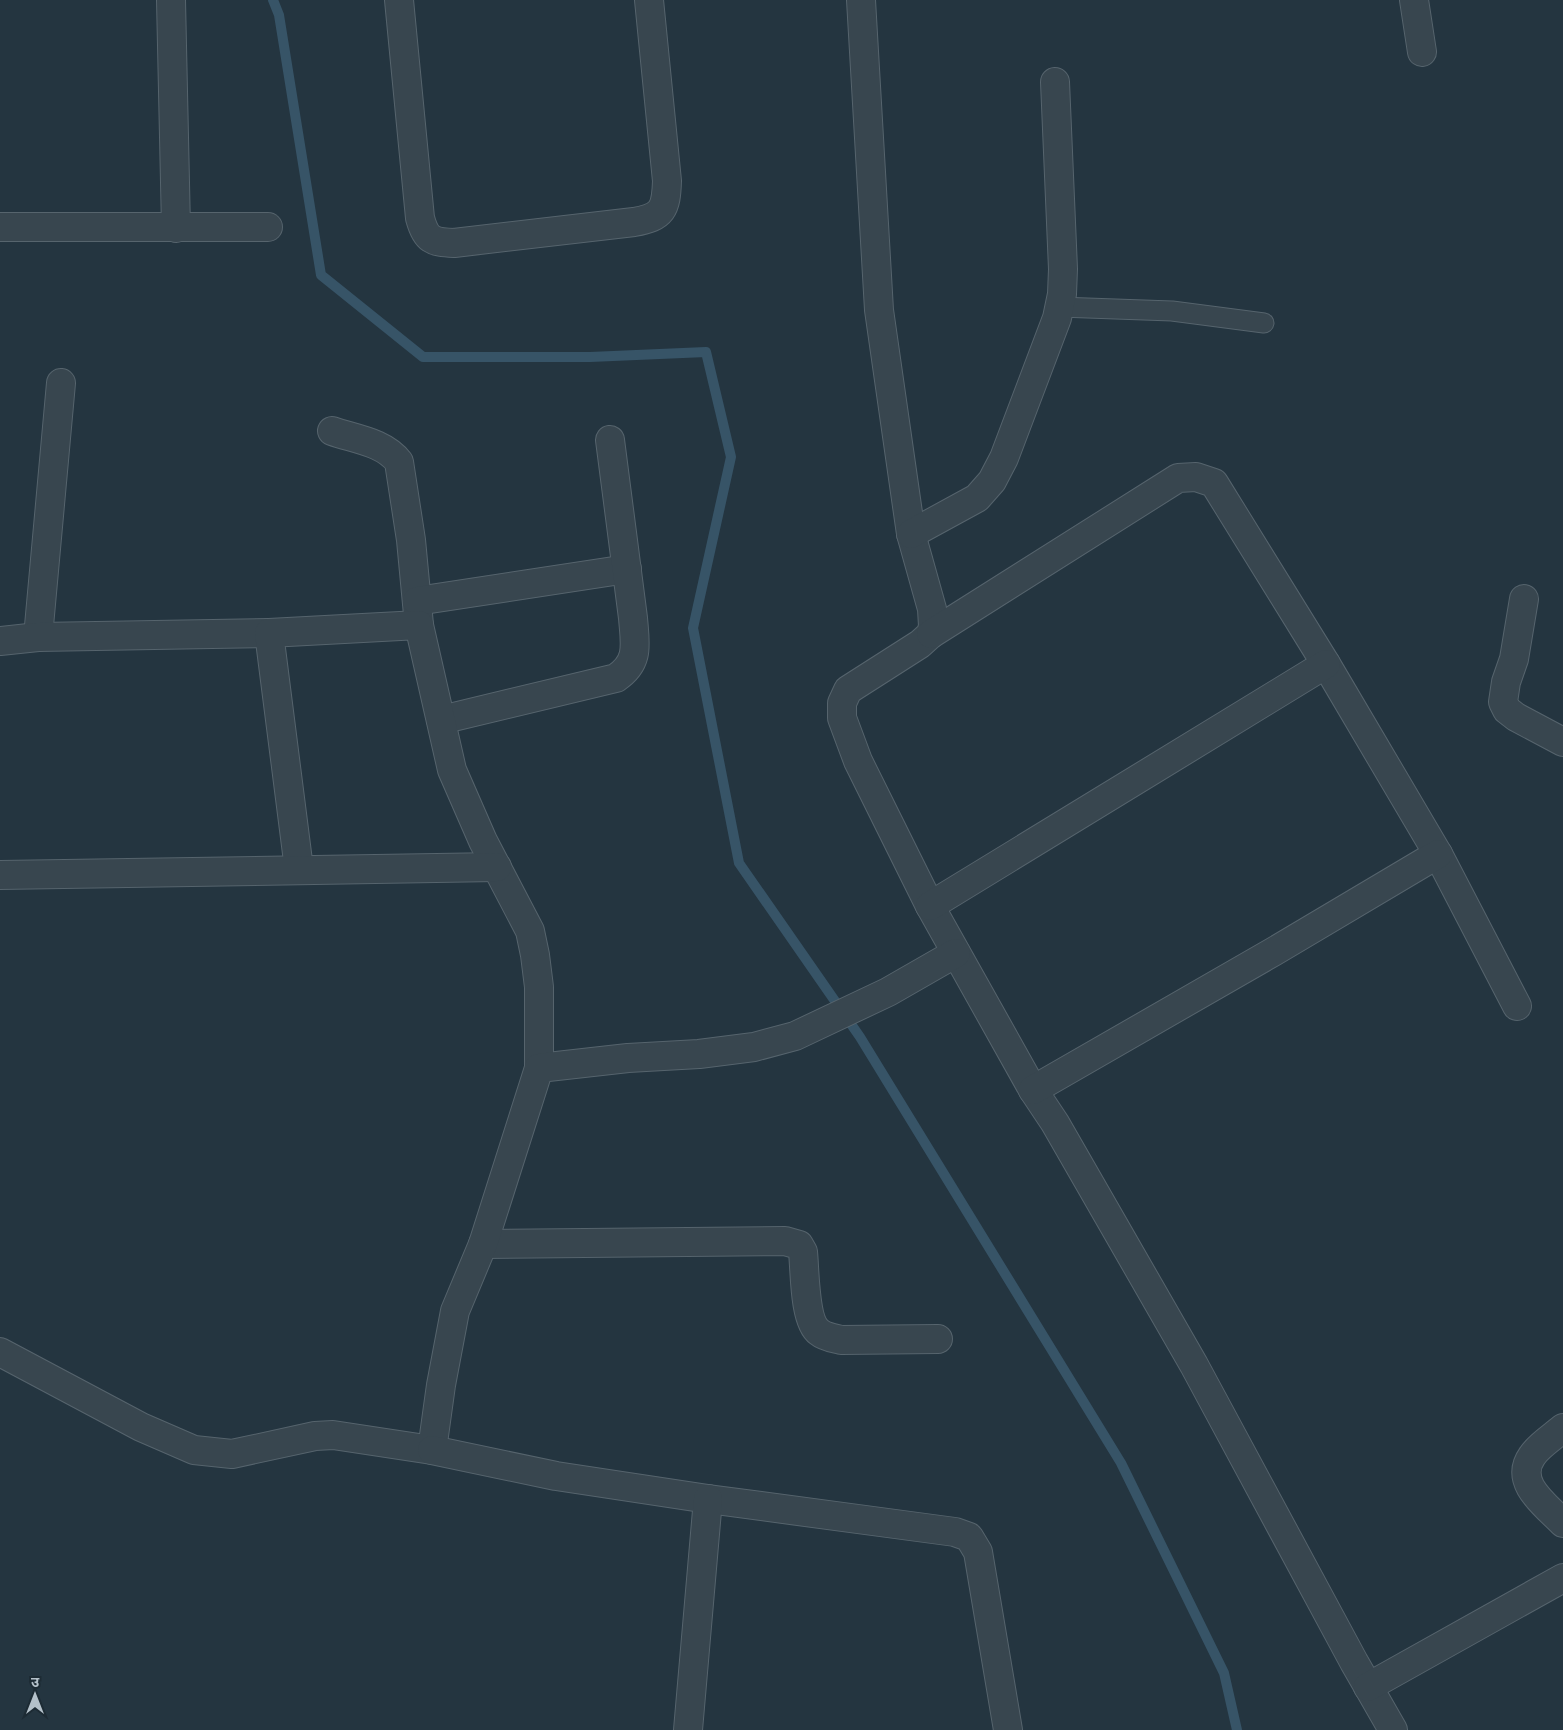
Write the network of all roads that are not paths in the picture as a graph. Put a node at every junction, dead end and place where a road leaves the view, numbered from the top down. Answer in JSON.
{"nodes":[{"id":1,"x":171,"y":0,"type":"edge"},
{"id":2,"x":399,"y":0,"type":"edge"},
{"id":3,"x":649,"y":0,"type":"edge"},
{"id":4,"x":861,"y":0,"type":"edge"},
{"id":5,"x":1414,"y":0,"type":"edge"},
{"id":6,"x":1422,"y":52,"type":"dead end"},
{"id":7,"x":1055,"y":82,"type":"dead end"},
{"id":8,"x":0,"y":227,"type":"edge"},
{"id":9,"x":268,"y":227,"type":"dead end"},
{"id":10,"x":176,"y":228,"type":"junction"},
{"id":11,"x":1059,"y":307,"type":"junction"},
{"id":12,"x":1264,"y":323,"type":"dead end"},
{"id":13,"x":61,"y":383,"type":"dead end"},
{"id":14,"x":332,"y":431,"type":"dead end"},
{"id":15,"x":610,"y":440,"type":"dead end"},
{"id":16,"x":911,"y":534,"type":"junction"},
{"id":17,"x":627,"y":569,"type":"junction"},
{"id":18,"x":1524,"y":599,"type":"dead end"},
{"id":19,"x":418,"y":613,"type":"junction"},
{"id":20,"x":269,"y":633,"type":"junction"},
{"id":21,"x":931,"y":634,"type":"junction"},
{"id":22,"x":38,"y":637,"type":"junction"},
{"id":23,"x":0,"y":641,"type":"edge"},
{"id":24,"x":1326,"y":664,"type":"junction"},
{"id":25,"x":441,"y":720,"type":"junction"},
{"id":26,"x":1563,"y":742,"type":"edge"},
{"id":27,"x":1438,"y":854,"type":"junction"},
{"id":28,"x":497,"y":867,"type":"junction"},
{"id":29,"x":300,"y":870,"type":"junction"},
{"id":30,"x":0,"y":875,"type":"edge"},
{"id":31,"x":930,"y":906,"type":"junction"},
{"id":32,"x":956,"y":953,"type":"junction"},
{"id":33,"x":1517,"y":1006,"type":"dead end"},
{"id":34,"x":539,"y":1068,"type":"junction"},
{"id":35,"x":1033,"y":1090,"type":"junction"},
{"id":36,"x":483,"y":1244,"type":"junction"},
{"id":37,"x":938,"y":1339,"type":"dead end"},
{"id":38,"x":0,"y":1352,"type":"edge"},
{"id":39,"x":1563,"y":1428,"type":"edge"},
{"id":40,"x":432,"y":1450,"type":"junction"},
{"id":41,"x":708,"y":1499,"type":"junction"},
{"id":42,"x":1563,"y":1523,"type":"edge"},
{"id":43,"x":1563,"y":1578,"type":"edge"},
{"id":44,"x":1368,"y":1687,"type":"junction"},
{"id":45,"x":688,"y":1730,"type":"edge"},
{"id":46,"x":1008,"y":1730,"type":"edge"},
{"id":47,"x":1392,"y":1730,"type":"edge"}],
"edges":[{"from":1,"to":10,"type":"street"},
{"from":2,"to":3,"type":"street"},
{"from":4,"to":16,"type":"street"},
{"from":5,"to":6,"type":"street"},
{"from":7,"to":11,"type":"street"},
{"from":8,"to":10,"type":"street"},
{"from":9,"to":10,"type":"street"},
{"from":11,"to":12,"type":"lane"},
{"from":11,"to":16,"type":"street"},
{"from":13,"to":22,"type":"street"},
{"from":14,"to":19,"type":"street"},
{"from":15,"to":17,"type":"street"},
{"from":16,"to":21,"type":"street"},
{"from":17,"to":19,"type":"street"},
{"from":17,"to":25,"type":"street"},
{"from":18,"to":26,"type":"street"},
{"from":19,"to":20,"type":"street"},
{"from":19,"to":25,"type":"street"},
{"from":20,"to":22,"type":"street"},
{"from":20,"to":29,"type":"street"},
{"from":21,"to":24,"type":"street"},
{"from":21,"to":31,"type":"street"},
{"from":22,"to":23,"type":"street"},
{"from":24,"to":27,"type":"street"},
{"from":24,"to":31,"type":"street"},
{"from":25,"to":28,"type":"street"},
{"from":27,"to":33,"type":"street"},
{"from":27,"to":35,"type":"street"},
{"from":28,"to":29,"type":"street"},
{"from":28,"to":34,"type":"street"},
{"from":29,"to":30,"type":"street"},
{"from":31,"to":32,"type":"street"},
{"from":32,"to":34,"type":"street"},
{"from":32,"to":35,"type":"street"},
{"from":34,"to":36,"type":"street"},
{"from":35,"to":44,"type":"street"},
{"from":36,"to":37,"type":"street"},
{"from":36,"to":40,"type":"street"},
{"from":38,"to":40,"type":"street"},
{"from":39,"to":42,"type":"street"},
{"from":40,"to":41,"type":"street"},
{"from":41,"to":45,"type":"street"},
{"from":41,"to":46,"type":"street"},
{"from":43,"to":44,"type":"street"},
{"from":44,"to":47,"type":"street"}]}
